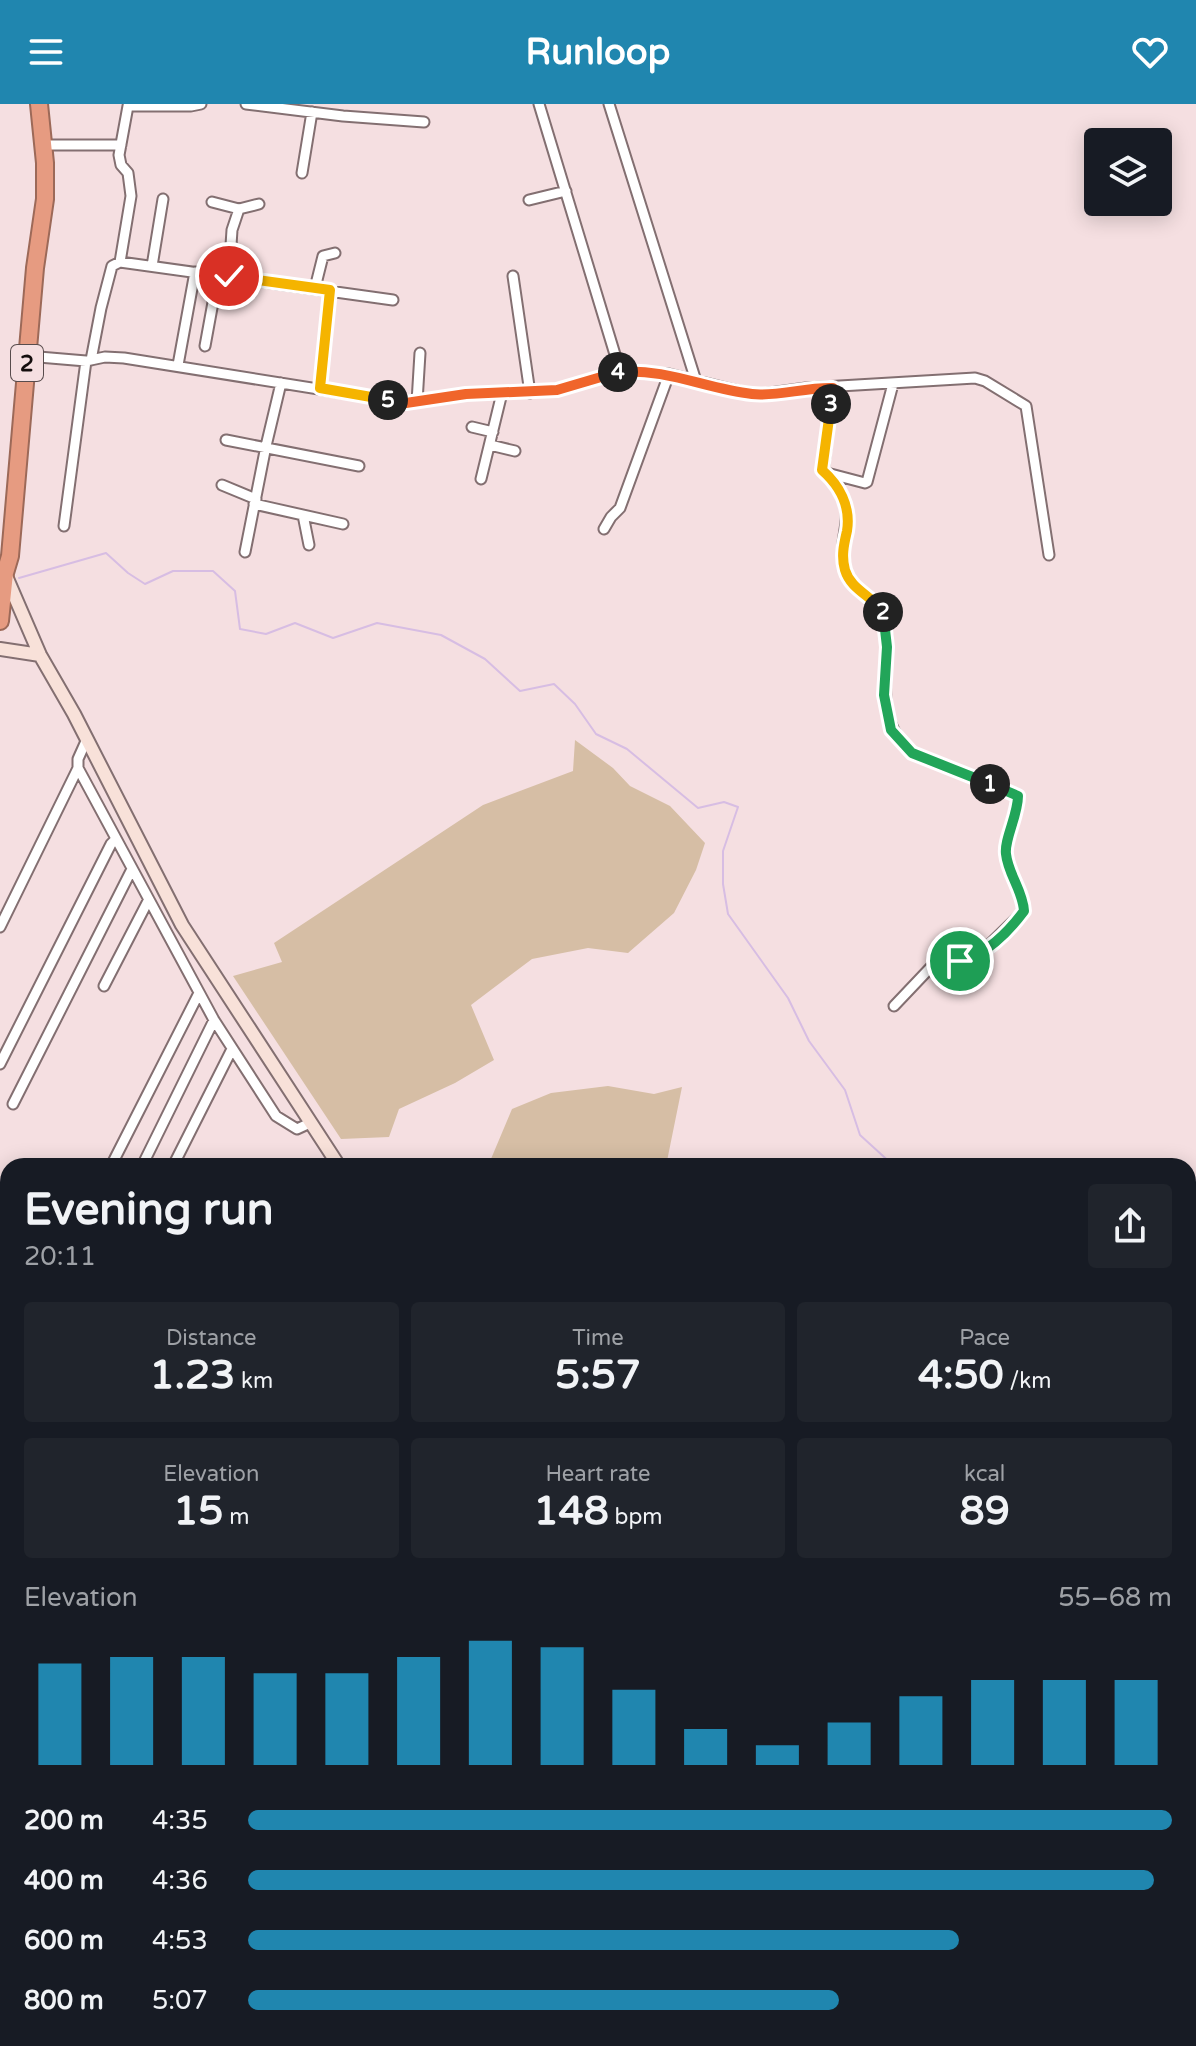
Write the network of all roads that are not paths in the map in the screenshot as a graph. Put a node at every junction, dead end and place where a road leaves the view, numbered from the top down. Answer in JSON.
{"nodes":[{"id":1,"x":39,"y":104,"type":"edge"},
{"id":2,"x":201,"y":104,"type":"edge"},
{"id":3,"x":246,"y":104,"type":"edge"},
{"id":4,"x":539,"y":104,"type":"edge"},
{"id":5,"x":609,"y":104,"type":"edge"},
{"id":6,"x":312,"y":112,"type":"junction"},
{"id":7,"x":424,"y":122,"type":"dead end"},
{"id":8,"x":43,"y":145,"type":"junction"},
{"id":9,"x":121,"y":145,"type":"junction"},
{"id":10,"x":302,"y":173,"type":"dead end"},
{"id":11,"x":566,"y":191,"type":"junction"},
{"id":12,"x":163,"y":199,"type":"dead end"},
{"id":13,"x":529,"y":200,"type":"dead end"},
{"id":14,"x":212,"y":202,"type":"dead end"},
{"id":15,"x":259,"y":204,"type":"dead end"},
{"id":16,"x":239,"y":209,"type":"junction"},
{"id":17,"x":335,"y":253,"type":"dead end"},
{"id":18,"x":120,"y":262,"type":"junction"},
{"id":19,"x":152,"y":266,"type":"junction"},
{"id":20,"x":195,"y":272,"type":"junction"},
{"id":21,"x":223,"y":275,"type":"junction"},
{"id":22,"x":513,"y":276,"type":"dead end"},
{"id":23,"x":315,"y":288,"type":"junction"},
{"id":24,"x":330,"y":290,"type":"junction"},
{"id":25,"x":393,"y":300,"type":"dead end"},
{"id":26,"x":205,"y":346,"type":"dead end"},
{"id":27,"x":420,"y":353,"type":"dead end"},
{"id":28,"x":27,"y":356,"type":"junction"},
{"id":29,"x":88,"y":361,"type":"junction"},
{"id":30,"x":178,"y":365,"type":"junction"},
{"id":31,"x":620,"y":371,"type":"junction"},
{"id":32,"x":669,"y":374,"type":"junction"},
{"id":33,"x":696,"y":381,"type":"junction"},
{"id":34,"x":281,"y":383,"type":"junction"},
{"id":35,"x":893,"y":384,"type":"junction"},
{"id":36,"x":320,"y":388,"type":"junction"},
{"id":37,"x":833,"y":388,"type":"junction"},
{"id":38,"x":502,"y":393,"type":"junction"},
{"id":39,"x":530,"y":393,"type":"junction"},
{"id":40,"x":417,"y":402,"type":"junction"},
{"id":41,"x":472,"y":427,"type":"dead end"},
{"id":42,"x":493,"y":432,"type":"junction"},
{"id":43,"x":226,"y":440,"type":"dead end"},
{"id":44,"x":490,"y":445,"type":"junction"},
{"id":45,"x":266,"y":446,"type":"junction"},
{"id":46,"x":515,"y":451,"type":"dead end"},
{"id":47,"x":359,"y":466,"type":"dead end"},
{"id":48,"x":828,"y":474,"type":"junction"},
{"id":49,"x":481,"y":479,"type":"dead end"},
{"id":50,"x":222,"y":485,"type":"dead end"},
{"id":51,"x":255,"y":502,"type":"junction"},
{"id":52,"x":303,"y":515,"type":"junction"},
{"id":53,"x":343,"y":524,"type":"dead end"},
{"id":54,"x":64,"y":526,"type":"dead end"},
{"id":55,"x":604,"y":529,"type":"dead end"},
{"id":56,"x":309,"y":545,"type":"dead end"},
{"id":57,"x":245,"y":552,"type":"dead end"},
{"id":58,"x":1049,"y":555,"type":"dead end"},
{"id":59,"x":5,"y":556,"type":"edge"},
{"id":60,"x":5,"y":573,"type":"junction"},
{"id":61,"x":0,"y":621,"type":"edge"},
{"id":62,"x":0,"y":649,"type":"edge"},
{"id":63,"x":40,"y":655,"type":"junction"},
{"id":64,"x":87,"y":739,"type":"junction"},
{"id":65,"x":78,"y":768,"type":"junction"},
{"id":66,"x":115,"y":840,"type":"junction"},
{"id":67,"x":131,"y":871,"type":"junction"},
{"id":68,"x":148,"y":901,"type":"junction"},
{"id":69,"x":0,"y":927,"type":"edge"},
{"id":70,"x":104,"y":986,"type":"dead end"},
{"id":71,"x":199,"y":993,"type":"junction"},
{"id":72,"x":894,"y":1006,"type":"dead end"},
{"id":73,"x":214,"y":1020,"type":"junction"},
{"id":74,"x":232,"y":1049,"type":"junction"},
{"id":75,"x":0,"y":1064,"type":"edge"},
{"id":76,"x":13,"y":1104,"type":"dead end"},
{"id":77,"x":310,"y":1123,"type":"junction"},
{"id":78,"x":115,"y":1158,"type":"edge"},
{"id":79,"x":146,"y":1158,"type":"edge"},
{"id":80,"x":177,"y":1158,"type":"edge"},
{"id":81,"x":334,"y":1158,"type":"edge"}],
"edges":[{"from":1,"to":8,"type":"highway","number":"2"},
{"from":2,"to":9,"type":"street"},
{"from":3,"to":6,"type":"street"},
{"from":4,"to":11,"type":"street"},
{"from":5,"to":33,"type":"street"},
{"from":6,"to":7,"type":"street"},
{"from":6,"to":10,"type":"street"},
{"from":8,"to":9,"type":"street"},
{"from":8,"to":28,"type":"highway","number":"2"},
{"from":9,"to":18,"type":"street"},
{"from":11,"to":13,"type":"street"},
{"from":11,"to":31,"type":"street"},
{"from":12,"to":19,"type":"street"},
{"from":14,"to":16,"type":"street"},
{"from":15,"to":16,"type":"street"},
{"from":16,"to":21,"type":"street"},
{"from":17,"to":23,"type":"street"},
{"from":18,"to":19,"type":"street"},
{"from":18,"to":29,"type":"street"},
{"from":19,"to":20,"type":"street"},
{"from":20,"to":21,"type":"street"},
{"from":20,"to":30,"type":"street"},
{"from":21,"to":23,"type":"street"},
{"from":21,"to":26,"type":"street"},
{"from":22,"to":39,"type":"street"},
{"from":23,"to":24,"type":"street"},
{"from":24,"to":25,"type":"street"},
{"from":24,"to":36,"type":"street"},
{"from":27,"to":40,"type":"street"},
{"from":28,"to":29,"type":"street"},
{"from":28,"to":59,"type":"highway","number":"2"},
{"from":29,"to":30,"type":"street"},
{"from":29,"to":54,"type":"street"},
{"from":30,"to":34,"type":"street"},
{"from":31,"to":32,"type":"street"},
{"from":31,"to":39,"type":"street"},
{"from":32,"to":33,"type":"street"},
{"from":32,"to":55,"type":"street"},
{"from":33,"to":37,"type":"street"},
{"from":34,"to":36,"type":"street"},
{"from":34,"to":45,"type":"street"},
{"from":35,"to":37,"type":"street"},
{"from":35,"to":48,"type":"street"},
{"from":35,"to":58,"type":"street"},
{"from":36,"to":40,"type":"street"},
{"from":37,"to":48,"type":"street"},
{"from":38,"to":39,"type":"street"},
{"from":38,"to":40,"type":"street"},
{"from":38,"to":42,"type":"street"},
{"from":41,"to":42,"type":"street"},
{"from":42,"to":44,"type":"street"},
{"from":43,"to":45,"type":"street"},
{"from":44,"to":46,"type":"street"},
{"from":44,"to":49,"type":"street"},
{"from":45,"to":47,"type":"street"},
{"from":45,"to":51,"type":"street"},
{"from":48,"to":72,"type":"street"},
{"from":50,"to":51,"type":"street"},
{"from":51,"to":52,"type":"street"},
{"from":51,"to":57,"type":"street"},
{"from":52,"to":53,"type":"street"},
{"from":52,"to":56,"type":"street"},
{"from":59,"to":60,"type":"highway","number":"2"},
{"from":60,"to":61,"type":"highway","number":"2"},
{"from":60,"to":63,"type":"street"},
{"from":62,"to":63,"type":"street"},
{"from":63,"to":64,"type":"street"},
{"from":64,"to":65,"type":"street"},
{"from":64,"to":77,"type":"street"},
{"from":65,"to":66,"type":"street"},
{"from":65,"to":69,"type":"street"},
{"from":66,"to":67,"type":"street"},
{"from":66,"to":75,"type":"street"},
{"from":67,"to":68,"type":"street"},
{"from":67,"to":76,"type":"street"},
{"from":68,"to":70,"type":"street"},
{"from":68,"to":71,"type":"street"},
{"from":71,"to":73,"type":"street"},
{"from":71,"to":78,"type":"street"},
{"from":73,"to":74,"type":"street"},
{"from":73,"to":79,"type":"street"},
{"from":74,"to":77,"type":"street"},
{"from":74,"to":80,"type":"street"},
{"from":77,"to":81,"type":"street"}]}
